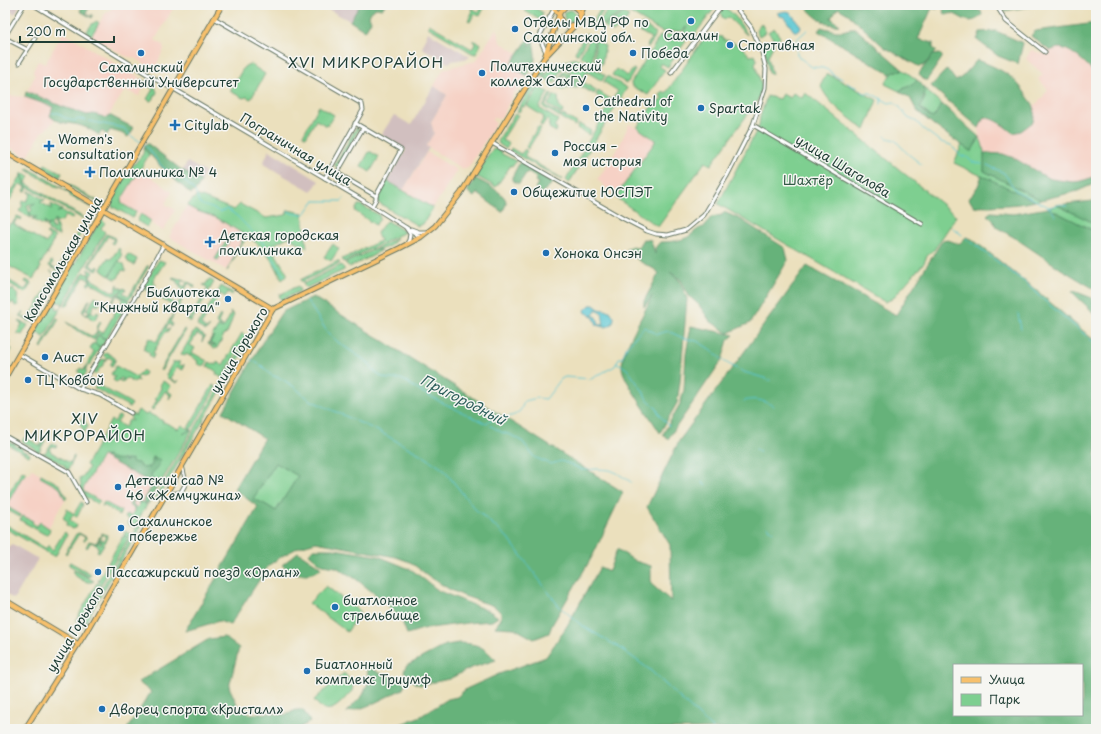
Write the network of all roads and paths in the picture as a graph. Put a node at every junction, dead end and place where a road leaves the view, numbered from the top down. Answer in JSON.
{"nodes":[{"id":1,"x":24,"y":5,"type":"edge"},
{"id":2,"x":34,"y":5,"type":"edge"},
{"id":3,"x":222,"y":5,"type":"edge"},
{"id":4,"x":551,"y":5,"type":"edge"},
{"id":5,"x":559,"y":5,"type":"edge"},
{"id":6,"x":566,"y":5,"type":"edge"},
{"id":7,"x":584,"y":5,"type":"edge"},
{"id":8,"x":722,"y":5,"type":"edge"},
{"id":9,"x":734,"y":5,"type":"edge"},
{"id":10,"x":973,"y":5,"type":"edge"},
{"id":11,"x":986,"y":5,"type":"edge"},
{"id":12,"x":996,"y":5,"type":"edge"},
{"id":13,"x":554,"y":9,"type":"junction"},
{"id":14,"x":559,"y":15,"type":"junction"},
{"id":15,"x":214,"y":18,"type":"junction"},
{"id":16,"x":580,"y":18,"type":"junction"},
{"id":17,"x":574,"y":25,"type":"junction"},
{"id":18,"x":5,"y":37,"type":"edge"},
{"id":19,"x":35,"y":38,"type":"dead end"},
{"id":20,"x":26,"y":49,"type":"junction"},
{"id":21,"x":546,"y":52,"type":"junction"},
{"id":22,"x":1045,"y":52,"type":"dead end"},
{"id":23,"x":544,"y":58,"type":"junction"},
{"id":24,"x":19,"y":63,"type":"dead end"},
{"id":25,"x":671,"y":73,"type":"dead end"},
{"id":26,"x":174,"y":89,"type":"junction"},
{"id":27,"x":355,"y":123,"type":"junction"},
{"id":28,"x":753,"y":125,"type":"junction"},
{"id":29,"x":363,"y":128,"type":"junction"},
{"id":30,"x":492,"y":143,"type":"junction"},
{"id":31,"x":5,"y":152,"type":"edge"},
{"id":32,"x":329,"y":169,"type":"junction"},
{"id":33,"x":337,"y":173,"type":"junction"},
{"id":34,"x":325,"y":178,"type":"junction"},
{"id":35,"x":376,"y":196,"type":"junction"},
{"id":36,"x":372,"y":206,"type":"junction"},
{"id":37,"x":103,"y":209,"type":"junction"},
{"id":38,"x":922,"y":224,"type":"dead end"},
{"id":39,"x":404,"y":225,"type":"junction"},
{"id":40,"x":426,"y":232,"type":"junction"},
{"id":41,"x":421,"y":237,"type":"junction"},
{"id":42,"x":164,"y":244,"type":"junction"},
{"id":43,"x":405,"y":246,"type":"junction"},
{"id":44,"x":273,"y":309,"type":"junction"},
{"id":45,"x":19,"y":354,"type":"junction"},
{"id":46,"x":5,"y":378,"type":"edge"},
{"id":47,"x":80,"y":389,"type":"junction"},
{"id":48,"x":131,"y":413,"type":"dead end"},
{"id":49,"x":5,"y":436,"type":"edge"},
{"id":50,"x":182,"y":465,"type":"junction"},
{"id":51,"x":165,"y":496,"type":"junction"},
{"id":52,"x":86,"y":502,"type":"dead end"},
{"id":53,"x":5,"y":600,"type":"edge"},
{"id":54,"x":78,"y":644,"type":"junction"},
{"id":55,"x":25,"y":729,"type":"edge"}],
"edges":[{"from":1,"to":18,"type":"street"},
{"from":2,"to":26,"type":"street","name":"Пограничная улица"},
{"from":3,"to":15,"type":"main road","name":"Комсомольская улица"},
{"from":4,"to":13,"type":"main road"},
{"from":5,"to":6,"type":"main road"},
{"from":6,"to":14,"type":"main road"},
{"from":6,"to":16,"type":"main road"},
{"from":7,"to":16,"type":"main road"},
{"from":8,"to":25,"type":"street"},
{"from":9,"to":28,"type":"street"},
{"from":10,"to":11,"type":"street"},
{"from":12,"to":22,"type":"street"},
{"from":13,"to":14,"type":"main road"},
{"from":13,"to":21,"type":"street"},
{"from":14,"to":17,"type":"main road"},
{"from":14,"to":21,"type":"main road","name":"улица Горького"},
{"from":15,"to":26,"type":"main road","name":"Комсомольская улица"},
{"from":15,"to":27,"type":"street"},
{"from":16,"to":17,"type":"main road"},
{"from":17,"to":23,"type":"main road","name":"улица Горького"},
{"from":18,"to":20,"type":"street"},
{"from":19,"to":20,"type":"street"},
{"from":20,"to":24,"type":"street"},
{"from":21,"to":23,"type":"main road","name":"улица Горького"},
{"from":23,"to":30,"type":"main road","name":"улица Горького"},
{"from":26,"to":34,"type":"street","name":"Пограничная улица"},
{"from":26,"to":37,"type":"main road","name":"Комсомольская улица"},
{"from":27,"to":29,"type":"street"},
{"from":27,"to":32,"type":"street"},
{"from":28,"to":30,"type":"street"},
{"from":28,"to":38,"type":"street","name":"улица Шагалова"},
{"from":29,"to":33,"type":"street"},
{"from":29,"to":35,"type":"street"},
{"from":30,"to":40,"type":"main road","name":"улица Горького"},
{"from":31,"to":37,"type":"main road"},
{"from":32,"to":33,"type":"street"},
{"from":32,"to":34,"type":"street"},
{"from":33,"to":35,"type":"street"},
{"from":34,"to":36,"type":"street","name":"Пограничная улица"},
{"from":35,"to":36,"type":"street"},
{"from":36,"to":39,"type":"street","name":"Пограничная улица"},
{"from":37,"to":42,"type":"main road"},
{"from":37,"to":45,"type":"main road","name":"Комсомольская улица"},
{"from":39,"to":40,"type":"street","name":"Пограничная улица"},
{"from":39,"to":41,"type":"street","name":"Пограничная улица"},
{"from":39,"to":43,"type":"street"},
{"from":40,"to":41,"type":"main road","name":"улица Горького"},
{"from":41,"to":43,"type":"main road","name":"улица Горького"},
{"from":42,"to":44,"type":"main road"},
{"from":42,"to":47,"type":"street"},
{"from":43,"to":44,"type":"main road","name":"улица Горького"},
{"from":44,"to":50,"type":"main road","name":"улица Горького"},
{"from":45,"to":46,"type":"main road","name":"Комсомольская улица"},
{"from":45,"to":47,"type":"street"},
{"from":47,"to":48,"type":"street"},
{"from":49,"to":52,"type":"street"},
{"from":50,"to":51,"type":"main road","name":"улица Горького"},
{"from":50,"to":51,"type":"street"},
{"from":51,"to":54,"type":"main road","name":"улица Горького"},
{"from":53,"to":54,"type":"main road"},
{"from":54,"to":55,"type":"main road","name":"улица Горького"}]}
